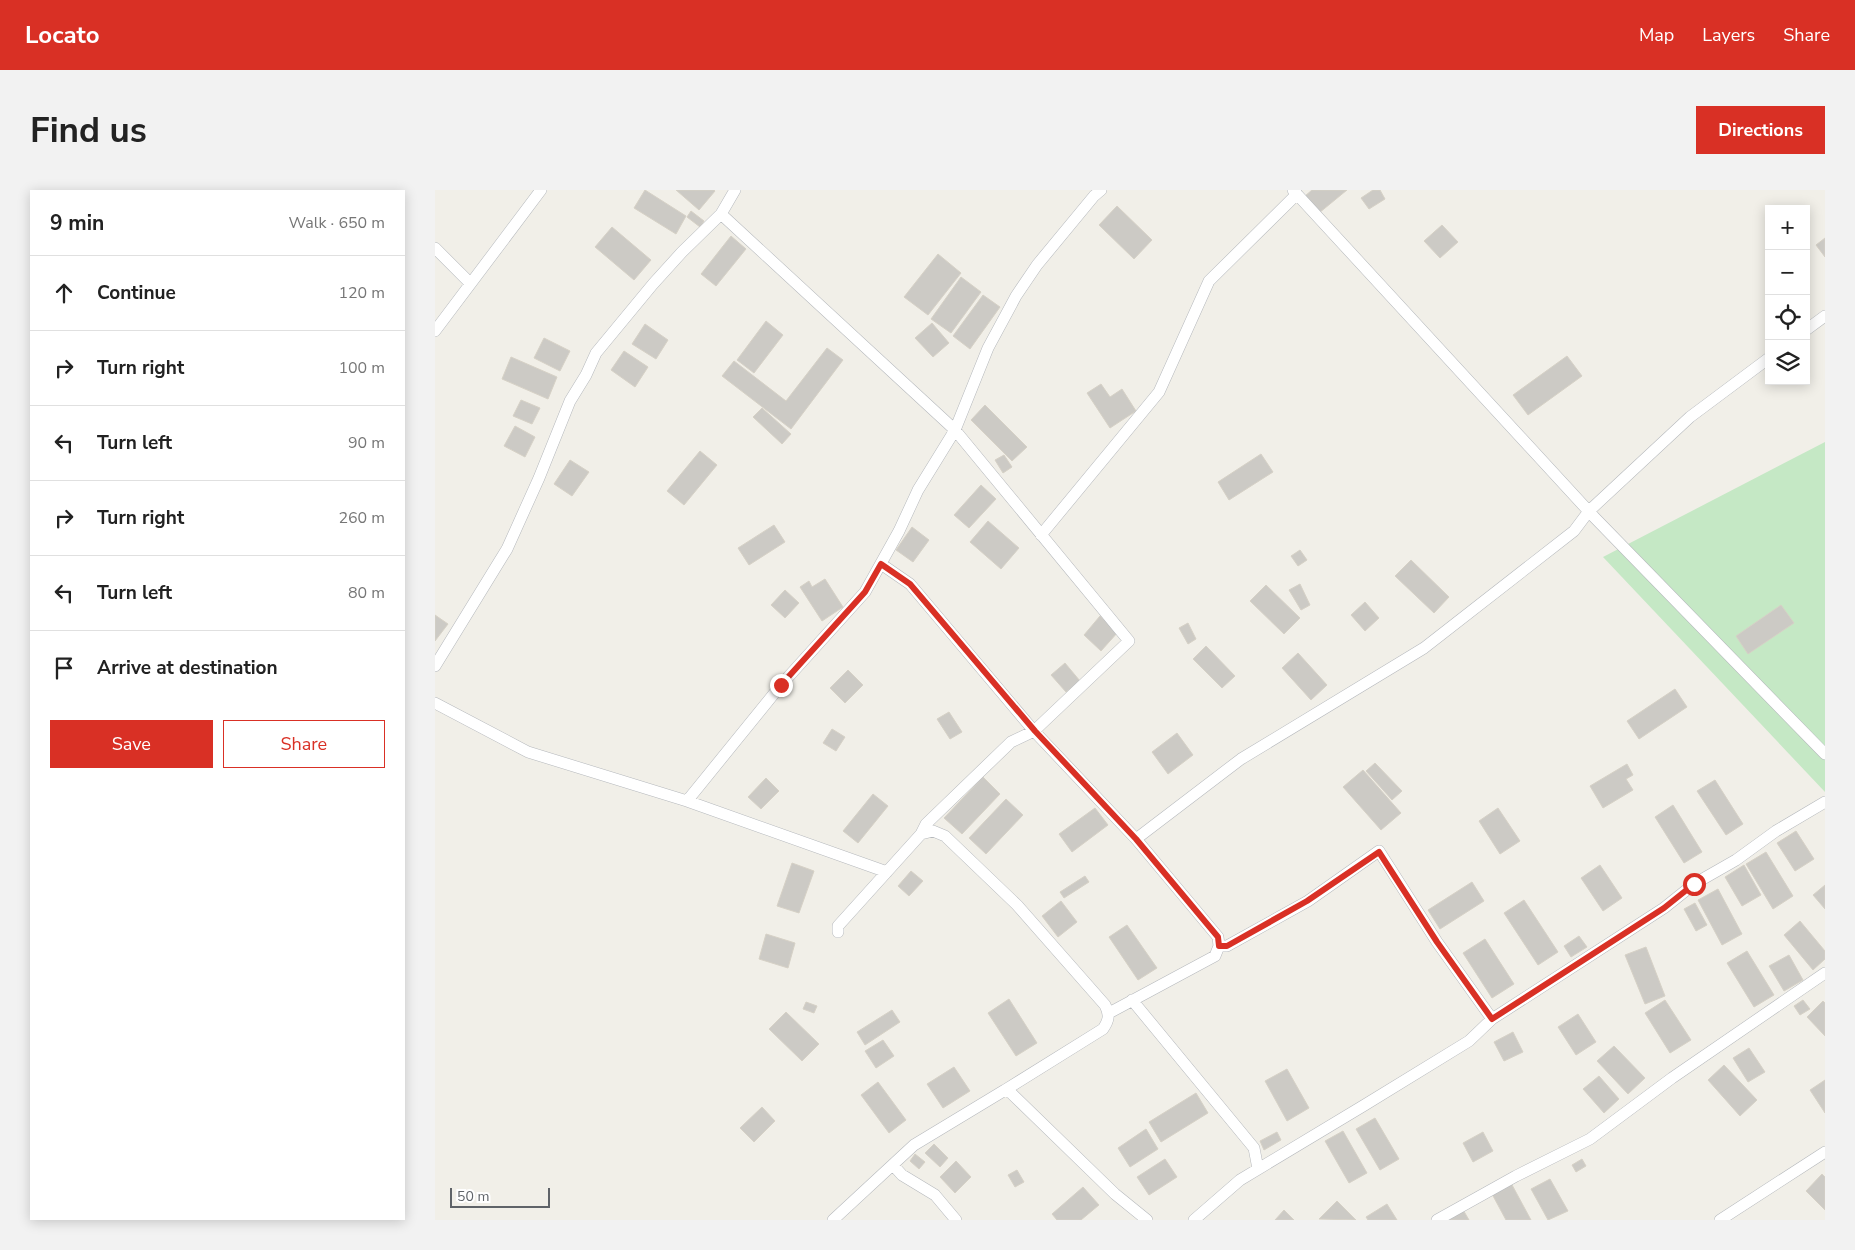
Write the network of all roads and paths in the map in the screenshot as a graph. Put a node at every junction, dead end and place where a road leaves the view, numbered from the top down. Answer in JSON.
{"nodes":[{"id":1,"x":541,"y":190,"type":"edge"},
{"id":2,"x":735,"y":190,"type":"edge"},
{"id":3,"x":1094,"y":192,"type":"edge"},
{"id":4,"x":1295,"y":192,"type":"edge"},
{"id":5,"x":721,"y":214,"type":"junction"},
{"id":6,"x":435,"y":248,"type":"edge"},
{"id":7,"x":470,"y":283,"type":"junction"},
{"id":8,"x":1825,"y":316,"type":"edge"},
{"id":9,"x":1810,"y":327,"type":"edge"},
{"id":10,"x":435,"y":331,"type":"edge"},
{"id":11,"x":1765,"y":361,"type":"edge"},
{"id":12,"x":955,"y":430,"type":"junction"},
{"id":13,"x":1589,"y":511,"type":"junction"},
{"id":14,"x":1041,"y":535,"type":"junction"},
{"id":15,"x":881,"y":564,"type":"junction"},
{"id":16,"x":435,"y":666,"type":"edge"},
{"id":17,"x":435,"y":703,"type":"edge"},
{"id":18,"x":1035,"y":731,"type":"junction"},
{"id":19,"x":1825,"y":754,"type":"edge"},
{"id":20,"x":687,"y":801,"type":"junction"},
{"id":21,"x":1825,"y":802,"type":"edge"},
{"id":22,"x":921,"y":834,"type":"junction"},
{"id":23,"x":1136,"y":839,"type":"junction"},
{"id":24,"x":887,"y":872,"type":"junction"},
{"id":25,"x":838,"y":932,"type":"dead end"},
{"id":26,"x":1219,"y":946,"type":"junction"},
{"id":27,"x":1825,"y":974,"type":"edge"},
{"id":28,"x":1132,"y":1000,"type":"junction"},
{"id":29,"x":1109,"y":1013,"type":"junction"},
{"id":30,"x":1492,"y":1019,"type":"junction"},
{"id":31,"x":1005,"y":1090,"type":"junction"},
{"id":32,"x":1825,"y":1152,"type":"edge"},
{"id":33,"x":893,"y":1165,"type":"junction"},
{"id":34,"x":1258,"y":1169,"type":"junction"},
{"id":35,"x":833,"y":1220,"type":"edge"},
{"id":36,"x":956,"y":1220,"type":"edge"},
{"id":37,"x":1147,"y":1220,"type":"edge"},
{"id":38,"x":1194,"y":1220,"type":"edge"},
{"id":39,"x":1437,"y":1220,"type":"edge"},
{"id":40,"x":1720,"y":1220,"type":"edge"}],
"edges":[{"from":1,"to":7,"type":"street"},
{"from":2,"to":5,"type":"street"},
{"from":3,"to":12,"type":"street"},
{"from":4,"to":13,"type":"street"},
{"from":4,"to":14,"type":"street"},
{"from":5,"to":12,"type":"street"},
{"from":5,"to":16,"type":"street"},
{"from":6,"to":7,"type":"street"},
{"from":7,"to":10,"type":"street"},
{"from":8,"to":9,"type":"street"},
{"from":11,"to":13,"type":"street"},
{"from":12,"to":14,"type":"street"},
{"from":12,"to":15,"type":"street"},
{"from":13,"to":19,"type":"street"},
{"from":13,"to":23,"type":"street"},
{"from":14,"to":18,"type":"street"},
{"from":15,"to":18,"type":"street"},
{"from":15,"to":20,"type":"street"},
{"from":17,"to":20,"type":"street"},
{"from":18,"to":22,"type":"street"},
{"from":18,"to":23,"type":"street"},
{"from":20,"to":24,"type":"street"},
{"from":21,"to":30,"type":"street"},
{"from":22,"to":24,"type":"street"},
{"from":22,"to":29,"type":"street"},
{"from":23,"to":26,"type":"street"},
{"from":24,"to":25,"type":"street"},
{"from":26,"to":28,"type":"street"},
{"from":26,"to":30,"type":"street"},
{"from":27,"to":39,"type":"street"},
{"from":28,"to":29,"type":"street"},
{"from":28,"to":34,"type":"street"},
{"from":29,"to":31,"type":"street"},
{"from":30,"to":34,"type":"street"},
{"from":31,"to":33,"type":"street"},
{"from":31,"to":37,"type":"street"},
{"from":32,"to":40,"type":"street"},
{"from":33,"to":35,"type":"street"},
{"from":33,"to":36,"type":"street"},
{"from":34,"to":38,"type":"street"}]}
